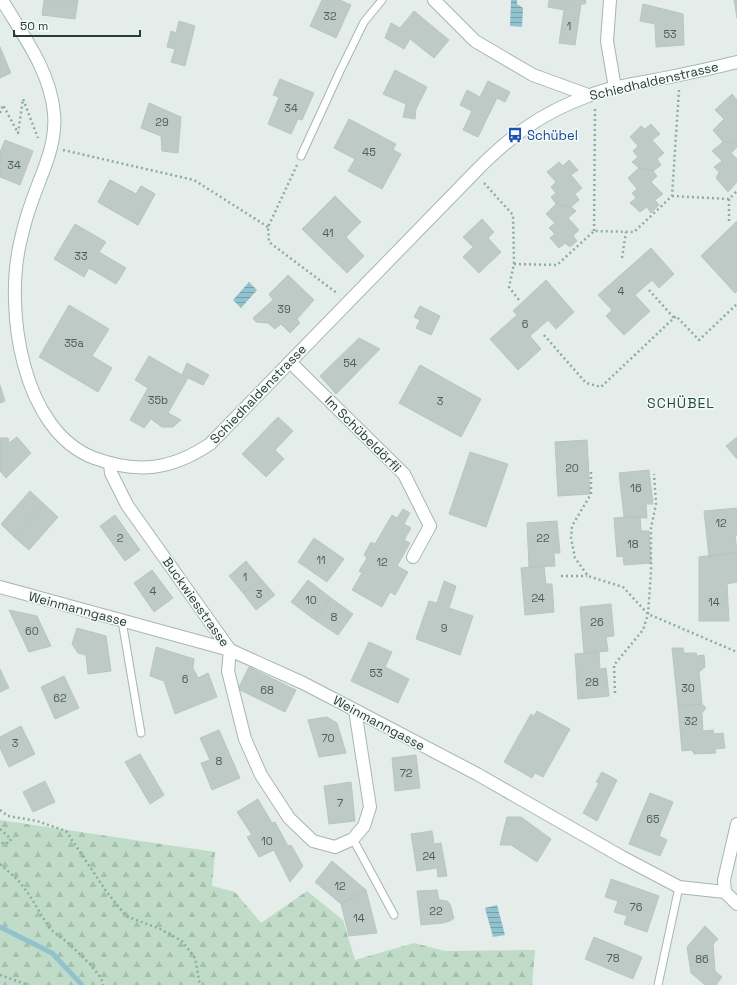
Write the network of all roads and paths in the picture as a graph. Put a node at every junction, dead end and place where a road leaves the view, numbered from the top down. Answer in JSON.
{"nodes":[{"id":1,"x":2,"y":0,"type":"edge"},
{"id":2,"x":382,"y":0,"type":"edge"},
{"id":3,"x":434,"y":0,"type":"edge"},
{"id":4,"x":610,"y":0,"type":"edge"},
{"id":5,"x":737,"y":62,"type":"edge"},
{"id":6,"x":680,"y":75,"type":"junction"},
{"id":7,"x":615,"y":88,"type":"junction"},
{"id":8,"x":592,"y":94,"type":"junction"},
{"id":9,"x":0,"y":113,"type":"edge"},
{"id":10,"x":53,"y":140,"type":"junction"},
{"id":11,"x":301,"y":156,"type":"joint"},
{"id":12,"x":474,"y":172,"type":"junction"},
{"id":13,"x":737,"y":192,"type":"edge"},
{"id":14,"x":672,"y":196,"type":"junction"},
{"id":15,"x":728,"y":199,"type":"junction"},
{"id":16,"x":729,"y":221,"type":"dead end"},
{"id":17,"x":268,"y":227,"type":"junction"},
{"id":18,"x":594,"y":231,"type":"junction"},
{"id":19,"x":626,"y":232,"type":"junction"},
{"id":20,"x":622,"y":258,"type":"dead end"},
{"id":21,"x":514,"y":264,"type":"junction"},
{"id":22,"x":649,"y":290,"type":"dead end"},
{"id":23,"x":519,"y":300,"type":"dead end"},
{"id":24,"x":348,"y":302,"type":"junction"},
{"id":25,"x":737,"y":304,"type":"edge"},
{"id":26,"x":674,"y":318,"type":"junction"},
{"id":27,"x":544,"y":335,"type":"dead end"},
{"id":28,"x":290,"y":362,"type":"junction"},
{"id":29,"x":110,"y":464,"type":"junction"},
{"id":30,"x":591,"y":472,"type":"dead end"},
{"id":31,"x":654,"y":474,"type":"dead end"},
{"id":32,"x":413,"y":557,"type":"dead end"},
{"id":33,"x":561,"y":576,"type":"dead end"},
{"id":34,"x":588,"y":576,"type":"junction"},
{"id":35,"x":0,"y":587,"type":"edge"},
{"id":36,"x":648,"y":614,"type":"junction"},
{"id":37,"x":122,"y":621,"type":"junction"},
{"id":38,"x":230,"y":650,"type":"junction"},
{"id":39,"x":737,"y":652,"type":"edge"},
{"id":40,"x":615,"y":693,"type":"dead end"},
{"id":41,"x":355,"y":710,"type":"junction"},
{"id":42,"x":141,"y":733,"type":"dead end"},
{"id":43,"x":0,"y":810,"type":"edge"},
{"id":44,"x":737,"y":824,"type":"edge"},
{"id":45,"x":0,"y":829,"type":"edge"},
{"id":46,"x":353,"y":839,"type":"junction"},
{"id":47,"x":0,"y":842,"type":"edge"},
{"id":48,"x":0,"y":864,"type":"edge"},
{"id":49,"x":679,"y":887,"type":"junction"},
{"id":50,"x":725,"y":892,"type":"junction"},
{"id":51,"x":737,"y":904,"type":"edge"},
{"id":52,"x":394,"y":915,"type":"dead end"},
{"id":53,"x":0,"y":975,"type":"edge"},
{"id":54,"x":28,"y":985,"type":"edge"},
{"id":55,"x":104,"y":985,"type":"edge"},
{"id":56,"x":200,"y":985,"type":"edge"},
{"id":57,"x":658,"y":985,"type":"edge"}],
"edges":[{"from":1,"to":10,"type":"street","name":"Schiedhaldenstrasse"},
{"from":2,"to":11,"type":"lane"},
{"from":3,"to":8,"type":"street"},
{"from":4,"to":7,"type":"street"},
{"from":5,"to":6,"type":"street","name":"Schiedhaldenstrasse"},
{"from":6,"to":7,"type":"street","name":"Schiedhaldenstrasse"},
{"from":6,"to":14,"type":"path"},
{"from":7,"to":8,"type":"street","name":"Schiedhaldenstrasse"},
{"from":8,"to":12,"type":"street","name":"Schiedhaldenstrasse"},
{"from":8,"to":18,"type":"path"},
{"from":9,"to":10,"type":"path"},
{"from":10,"to":17,"type":"path"},
{"from":10,"to":29,"type":"street","name":"Schiedhaldenstrasse"},
{"from":11,"to":17,"type":"path"},
{"from":12,"to":21,"type":"path"},
{"from":12,"to":24,"type":"street","name":"Schiedhaldenstrasse"},
{"from":13,"to":15,"type":"path"},
{"from":14,"to":15,"type":"path"},
{"from":14,"to":19,"type":"path"},
{"from":15,"to":16,"type":"path"},
{"from":17,"to":24,"type":"path"},
{"from":18,"to":19,"type":"path"},
{"from":18,"to":21,"type":"path"},
{"from":19,"to":20,"type":"path"},
{"from":21,"to":23,"type":"path"},
{"from":22,"to":26,"type":"path"},
{"from":24,"to":28,"type":"street","name":"Schiedhaldenstrasse"},
{"from":25,"to":26,"type":"path"},
{"from":26,"to":27,"type":"path"},
{"from":28,"to":29,"type":"street","name":"Schiedhaldenstrasse"},
{"from":28,"to":32,"type":"street","name":"Im Schübeldörfli"},
{"from":29,"to":38,"type":"street","name":"Buckwiesstrasse"},
{"from":30,"to":34,"type":"path"},
{"from":31,"to":36,"type":"path"},
{"from":33,"to":34,"type":"path"},
{"from":34,"to":36,"type":"path"},
{"from":35,"to":37,"type":"street","name":"Weinmanngasse"},
{"from":36,"to":39,"type":"path"},
{"from":36,"to":40,"type":"path"},
{"from":37,"to":38,"type":"street","name":"Weinmanngasse"},
{"from":37,"to":42,"type":"lane"},
{"from":38,"to":41,"type":"street","name":"Weinmanngasse"},
{"from":38,"to":46,"type":"street","name":"Buckwiesstrasse"},
{"from":41,"to":46,"type":"street","name":"Buckwiesstrasse"},
{"from":41,"to":49,"type":"street","name":"Weinmanngasse"},
{"from":43,"to":56,"type":"path"},
{"from":44,"to":50,"type":"street"},
{"from":45,"to":47,"type":"path"},
{"from":46,"to":52,"type":"lane"},
{"from":48,"to":55,"type":"path"},
{"from":49,"to":50,"type":"street","name":"Weinmanngasse"},
{"from":49,"to":57,"type":"lane"},
{"from":50,"to":51,"type":"street"},
{"from":53,"to":54,"type":"path"}]}
